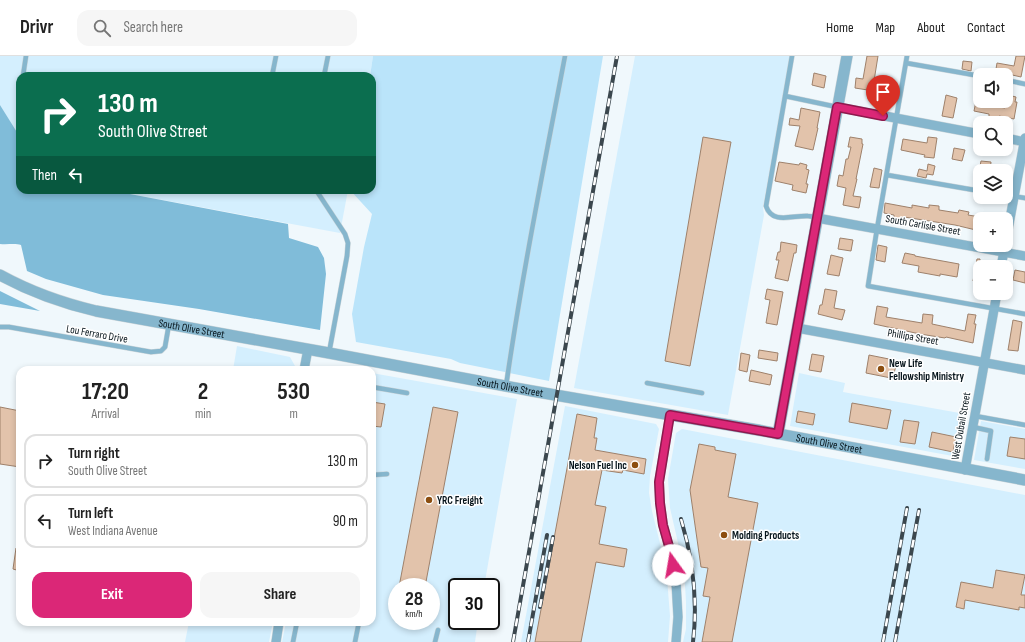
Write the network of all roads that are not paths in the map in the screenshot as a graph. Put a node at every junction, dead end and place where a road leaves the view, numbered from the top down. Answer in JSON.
{"nodes":[{"id":1,"x":26,"y":56,"type":"edge"},
{"id":2,"x":276,"y":56,"type":"edge"},
{"id":3,"x":328,"y":56,"type":"edge"},
{"id":4,"x":565,"y":56,"type":"edge"},
{"id":5,"x":792,"y":56,"type":"edge"},
{"id":6,"x":847,"y":56,"type":"edge"},
{"id":7,"x":907,"y":56,"type":"edge"},
{"id":8,"x":906,"y":63,"type":"junction"},
{"id":9,"x":24,"y":72,"type":"edge"},
{"id":10,"x":273,"y":72,"type":"edge"},
{"id":11,"x":325,"y":72,"type":"edge"},
{"id":12,"x":973,"y":75,"type":"edge"},
{"id":13,"x":1013,"y":81,"type":"edge"},
{"id":14,"x":1025,"y":84,"type":"edge"},
{"id":15,"x":785,"y":96,"type":"junction"},
{"id":16,"x":837,"y":107,"type":"junction"},
{"id":17,"x":896,"y":119,"type":"junction"},
{"id":18,"x":973,"y":133,"type":"edge"},
{"id":19,"x":1013,"y":139,"type":"edge"},
{"id":20,"x":1025,"y":140,"type":"edge"},
{"id":21,"x":887,"y":175,"type":"junction"},
{"id":22,"x":1013,"y":185,"type":"edge"},
{"id":23,"x":973,"y":190,"type":"edge"},
{"id":24,"x":319,"y":194,"type":"edge"},
{"id":25,"x":1013,"y":196,"type":"edge"},
{"id":26,"x":1025,"y":198,"type":"edge"},
{"id":27,"x":817,"y":218,"type":"junction"},
{"id":28,"x":877,"y":229,"type":"junction"},
{"id":29,"x":973,"y":244,"type":"edge"},
{"id":30,"x":1013,"y":252,"type":"edge"},
{"id":31,"x":1025,"y":256,"type":"edge"},
{"id":32,"x":0,"y":275,"type":"edge"},
{"id":33,"x":996,"y":300,"type":"edge"},
{"id":34,"x":995,"y":308,"type":"junction"},
{"id":35,"x":1025,"y":314,"type":"edge"},
{"id":36,"x":169,"y":324,"type":"junction"},
{"id":37,"x":0,"y":327,"type":"edge"},
{"id":38,"x":798,"y":328,"type":"junction"},
{"id":39,"x":308,"y":349,"type":"junction"},
{"id":40,"x":329,"y":353,"type":"junction"},
{"id":41,"x":985,"y":362,"type":"junction"},
{"id":42,"x":305,"y":366,"type":"edge"},
{"id":43,"x":1025,"y":370,"type":"edge"},
{"id":44,"x":647,"y":383,"type":"dead end"},
{"id":45,"x":506,"y":386,"type":"junction"},
{"id":46,"x":376,"y":388,"type":"edge"},
{"id":47,"x":407,"y":393,"type":"dead end"},
{"id":48,"x":702,"y":393,"type":"dead end"},
{"id":49,"x":670,"y":415,"type":"junction"},
{"id":50,"x":975,"y":416,"type":"junction"},
{"id":51,"x":1025,"y":425,"type":"edge"},
{"id":52,"x":973,"y":427,"type":"junction"},
{"id":53,"x":778,"y":434,"type":"junction"},
{"id":54,"x":987,"y":459,"type":"dead end"},
{"id":55,"x":965,"y":470,"type":"junction"},
{"id":56,"x":387,"y":474,"type":"dead end"},
{"id":57,"x":376,"y":475,"type":"edge"},
{"id":58,"x":1025,"y":480,"type":"edge"},
{"id":59,"x":278,"y":626,"type":"edge"},
{"id":60,"x":296,"y":626,"type":"edge"},
{"id":61,"x":357,"y":626,"type":"edge"},
{"id":62,"x":438,"y":630,"type":"dead end"},
{"id":63,"x":276,"y":642,"type":"edge"},
{"id":64,"x":293,"y":642,"type":"edge"},
{"id":65,"x":355,"y":642,"type":"edge"},
{"id":66,"x":435,"y":642,"type":"edge"},
{"id":67,"x":676,"y":642,"type":"edge"}],
"edges":[{"from":1,"to":9,"type":"lane"},
{"from":2,"to":10,"type":"lane"},
{"from":3,"to":11,"type":"lane"},
{"from":4,"to":45,"type":"lane"},
{"from":5,"to":15,"type":"lane"},
{"from":6,"to":16,"type":"street"},
{"from":7,"to":8,"type":"lane"},
{"from":8,"to":12,"type":"lane"},
{"from":8,"to":17,"type":"lane"},
{"from":13,"to":14,"type":"lane"},
{"from":15,"to":16,"type":"lane"},
{"from":15,"to":27,"type":"lane"},
{"from":16,"to":17,"type":"street"},
{"from":16,"to":27,"type":"street"},
{"from":17,"to":18,"type":"street"},
{"from":17,"to":21,"type":"lane"},
{"from":19,"to":20,"type":"street"},
{"from":20,"to":22,"type":"street"},
{"from":21,"to":23,"type":"lane"},
{"from":21,"to":28,"type":"lane"},
{"from":24,"to":40,"type":"lane"},
{"from":25,"to":26,"type":"lane"},
{"from":27,"to":28,"type":"street","name":"South Carlisle Street"},
{"from":27,"to":38,"type":"street"},
{"from":28,"to":29,"type":"street","name":"South Carlisle Street"},
{"from":28,"to":34,"type":"lane"},
{"from":30,"to":31,"type":"street","name":"South Carlisle Street"},
{"from":32,"to":36,"type":"street","name":"South Olive Street"},
{"from":33,"to":34,"type":"street","name":"West Dubail Street"},
{"from":34,"to":35,"type":"lane"},
{"from":34,"to":41,"type":"street","name":"West Dubail Street"},
{"from":36,"to":37,"type":"lane","name":"Lou Ferraro Drive"},
{"from":36,"to":39,"type":"street","name":"South Olive Street"},
{"from":38,"to":41,"type":"street","name":"Phillipa Street"},
{"from":38,"to":53,"type":"street"},
{"from":39,"to":40,"type":"street","name":"South Olive Street"},
{"from":39,"to":42,"type":"street"},
{"from":40,"to":45,"type":"street","name":"South Olive Street"},
{"from":41,"to":43,"type":"street","name":"Phillipa Street"},
{"from":41,"to":50,"type":"street","name":"West Dubail Street"},
{"from":44,"to":48,"type":"lane"},
{"from":45,"to":49,"type":"street","name":"South Olive Street"},
{"from":46,"to":47,"type":"lane"},
{"from":49,"to":53,"type":"street","name":"South Olive Street"},
{"from":49,"to":67,"type":"street"},
{"from":50,"to":51,"type":"lane"},
{"from":50,"to":52,"type":"street","name":"West Dubail Street"},
{"from":52,"to":54,"type":"lane"},
{"from":52,"to":55,"type":"street","name":"West Dubail Street"},
{"from":53,"to":55,"type":"street","name":"South Olive Street"},
{"from":55,"to":58,"type":"street","name":"South Olive Street"},
{"from":56,"to":57,"type":"lane"},
{"from":59,"to":63,"type":"street"},
{"from":60,"to":64,"type":"lane"},
{"from":61,"to":65,"type":"lane"},
{"from":62,"to":66,"type":"lane"}]}
